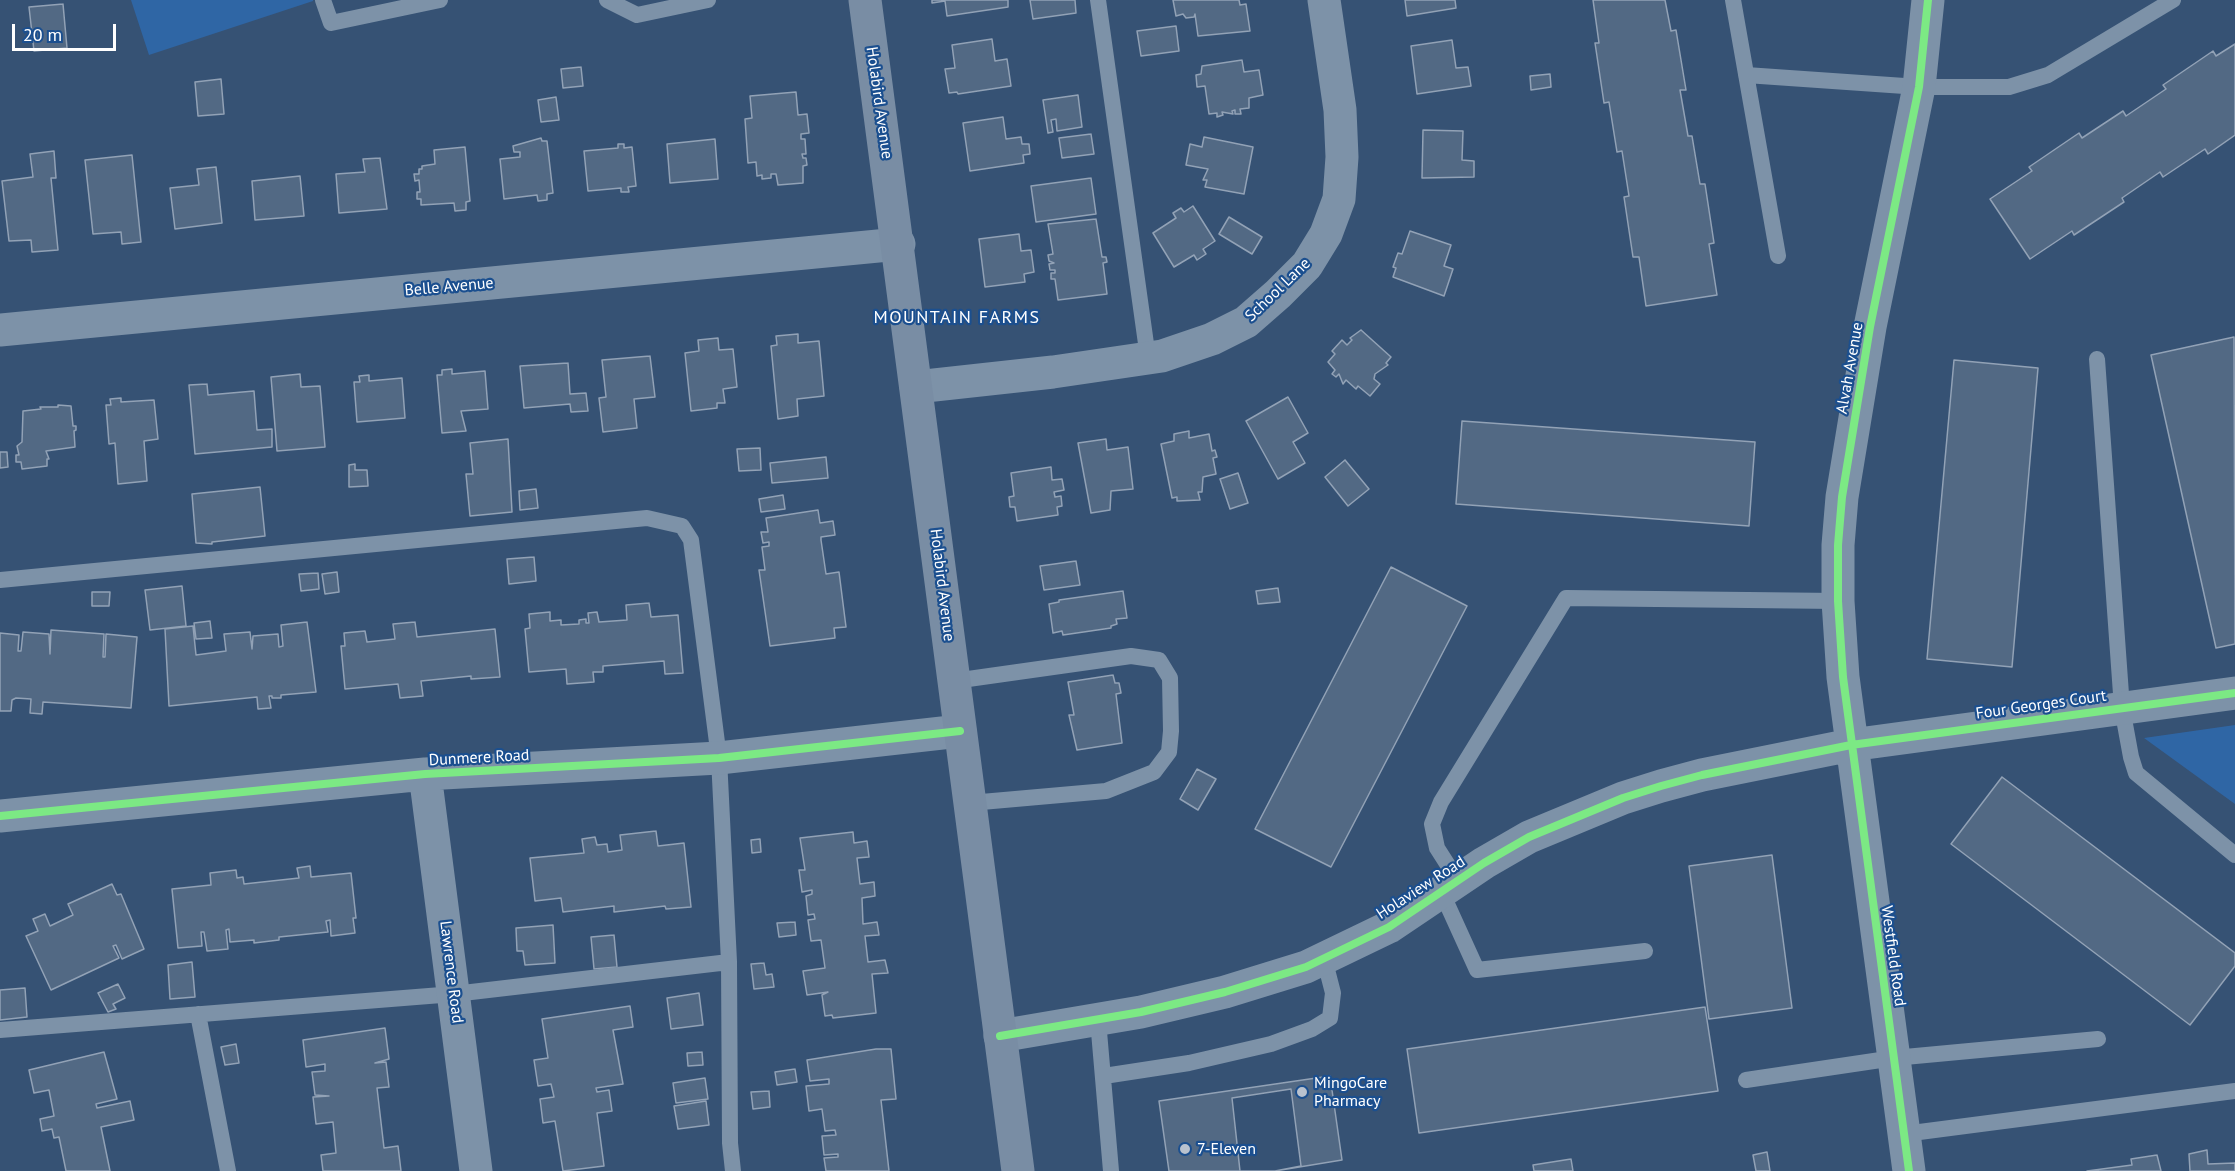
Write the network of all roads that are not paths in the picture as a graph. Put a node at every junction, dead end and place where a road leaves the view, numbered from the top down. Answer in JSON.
{"nodes":[{"id":1,"x":323,"y":0,"type":"edge"},
{"id":2,"x":440,"y":0,"type":"edge"},
{"id":3,"x":607,"y":0,"type":"edge"},
{"id":4,"x":708,"y":0,"type":"edge"},
{"id":5,"x":865,"y":0,"type":"edge"},
{"id":6,"x":1098,"y":0,"type":"edge"},
{"id":7,"x":1324,"y":0,"type":"edge"},
{"id":8,"x":1733,"y":0,"type":"edge"},
{"id":9,"x":1928,"y":0,"type":"edge"},
{"id":10,"x":2173,"y":0,"type":"edge"},
{"id":11,"x":1746,"y":75,"type":"junction"},
{"id":12,"x":1919,"y":87,"type":"junction"},
{"id":13,"x":899,"y":244,"type":"junction"},
{"id":14,"x":1778,"y":256,"type":"dead end"},
{"id":15,"x":0,"y":330,"type":"edge"},
{"id":16,"x":1148,"y":358,"type":"junction"},
{"id":17,"x":2097,"y":359,"type":"dead end"},
{"id":18,"x":916,"y":387,"type":"junction"},
{"id":19,"x":0,"y":580,"type":"edge"},
{"id":20,"x":1838,"y":601,"type":"junction"},
{"id":21,"x":954,"y":681,"type":"junction"},
{"id":22,"x":2235,"y":693,"type":"edge"},
{"id":23,"x":2122,"y":708,"type":"junction"},
{"id":24,"x":960,"y":730,"type":"junction"},
{"id":25,"x":1851,"y":745,"type":"junction"},
{"id":26,"x":719,"y":758,"type":"junction"},
{"id":27,"x":425,"y":774,"type":"junction"},
{"id":28,"x":970,"y":803,"type":"junction"},
{"id":29,"x":0,"y":816,"type":"edge"},
{"id":30,"x":2235,"y":855,"type":"edge"},
{"id":31,"x":1450,"y":887,"type":"junction"},
{"id":32,"x":1645,"y":951,"type":"dead end"},
{"id":33,"x":1324,"y":958,"type":"junction"},
{"id":34,"x":729,"y":962,"type":"junction"},
{"id":35,"x":454,"y":994,"type":"junction"},
{"id":36,"x":198,"y":1014,"type":"junction"},
{"id":37,"x":1098,"y":1020,"type":"junction"},
{"id":38,"x":0,"y":1030,"type":"edge"},
{"id":39,"x":1000,"y":1036,"type":"junction"},
{"id":40,"x":2098,"y":1039,"type":"dead end"},
{"id":41,"x":1894,"y":1058,"type":"junction"},
{"id":42,"x":1104,"y":1076,"type":"junction"},
{"id":43,"x":1746,"y":1080,"type":"dead end"},
{"id":44,"x":2235,"y":1090,"type":"edge"},
{"id":45,"x":1904,"y":1134,"type":"junction"},
{"id":46,"x":228,"y":1171,"type":"edge"},
{"id":47,"x":476,"y":1171,"type":"edge"},
{"id":48,"x":733,"y":1171,"type":"edge"},
{"id":49,"x":1018,"y":1171,"type":"edge"},
{"id":50,"x":1111,"y":1171,"type":"edge"},
{"id":51,"x":1909,"y":1171,"type":"edge"}],
"edges":[{"from":1,"to":2,"type":"lane"},
{"from":3,"to":4,"type":"lane"},
{"from":5,"to":13,"type":"main road","name":"Holabird Avenue"},
{"from":6,"to":16,"type":"lane"},
{"from":7,"to":16,"type":"street","name":"School Lane"},
{"from":8,"to":11,"type":"lane"},
{"from":9,"to":12,"type":"street","name":"Alvah Avenue"},
{"from":10,"to":12,"type":"lane"},
{"from":11,"to":12,"type":"lane"},
{"from":11,"to":14,"type":"lane"},
{"from":12,"to":20,"type":"street","name":"Alvah Avenue"},
{"from":13,"to":15,"type":"street","name":"Belle Avenue"},
{"from":13,"to":18,"type":"main road","name":"Holabird Avenue"},
{"from":16,"to":18,"type":"street","name":"School Lane"},
{"from":17,"to":23,"type":"lane"},
{"from":18,"to":21,"type":"main road","name":"Holabird Avenue"},
{"from":19,"to":26,"type":"lane"},
{"from":20,"to":25,"type":"street","name":"Alvah Avenue"},
{"from":20,"to":31,"type":"lane"},
{"from":21,"to":24,"type":"main road","name":"Holabird Avenue"},
{"from":21,"to":28,"type":"lane"},
{"from":22,"to":23,"type":"street","name":"Four Georges Court"},
{"from":23,"to":25,"type":"street","name":"Four Georges Court"},
{"from":23,"to":30,"type":"lane"},
{"from":24,"to":26,"type":"street","name":"Dunmere Road"},
{"from":24,"to":28,"type":"main road","name":"Holabird Avenue"},
{"from":25,"to":31,"type":"street","name":"Holaview Road"},
{"from":25,"to":41,"type":"street","name":"Westfield Road"},
{"from":26,"to":27,"type":"street","name":"Dunmere Road"},
{"from":26,"to":34,"type":"lane"},
{"from":27,"to":29,"type":"street","name":"Dunmere Road"},
{"from":27,"to":35,"type":"street","name":"Lawrence Road"},
{"from":28,"to":39,"type":"main road","name":"Holabird Avenue"},
{"from":31,"to":32,"type":"lane"},
{"from":31,"to":33,"type":"street","name":"Holaview Road"},
{"from":33,"to":37,"type":"street","name":"Holaview Road"},
{"from":33,"to":42,"type":"lane"},
{"from":34,"to":35,"type":"lane"},
{"from":34,"to":48,"type":"lane"},
{"from":35,"to":36,"type":"lane"},
{"from":35,"to":47,"type":"street","name":"Lawrence Road"},
{"from":36,"to":38,"type":"lane"},
{"from":36,"to":46,"type":"lane"},
{"from":37,"to":39,"type":"street","name":"Holaview Road"},
{"from":37,"to":42,"type":"lane"},
{"from":39,"to":49,"type":"main road","name":"Holabird Avenue"},
{"from":40,"to":41,"type":"lane"},
{"from":41,"to":43,"type":"lane"},
{"from":41,"to":45,"type":"street","name":"Westfield Road"},
{"from":42,"to":50,"type":"lane"},
{"from":44,"to":45,"type":"lane"},
{"from":45,"to":51,"type":"street","name":"Westfield Road"}]}
